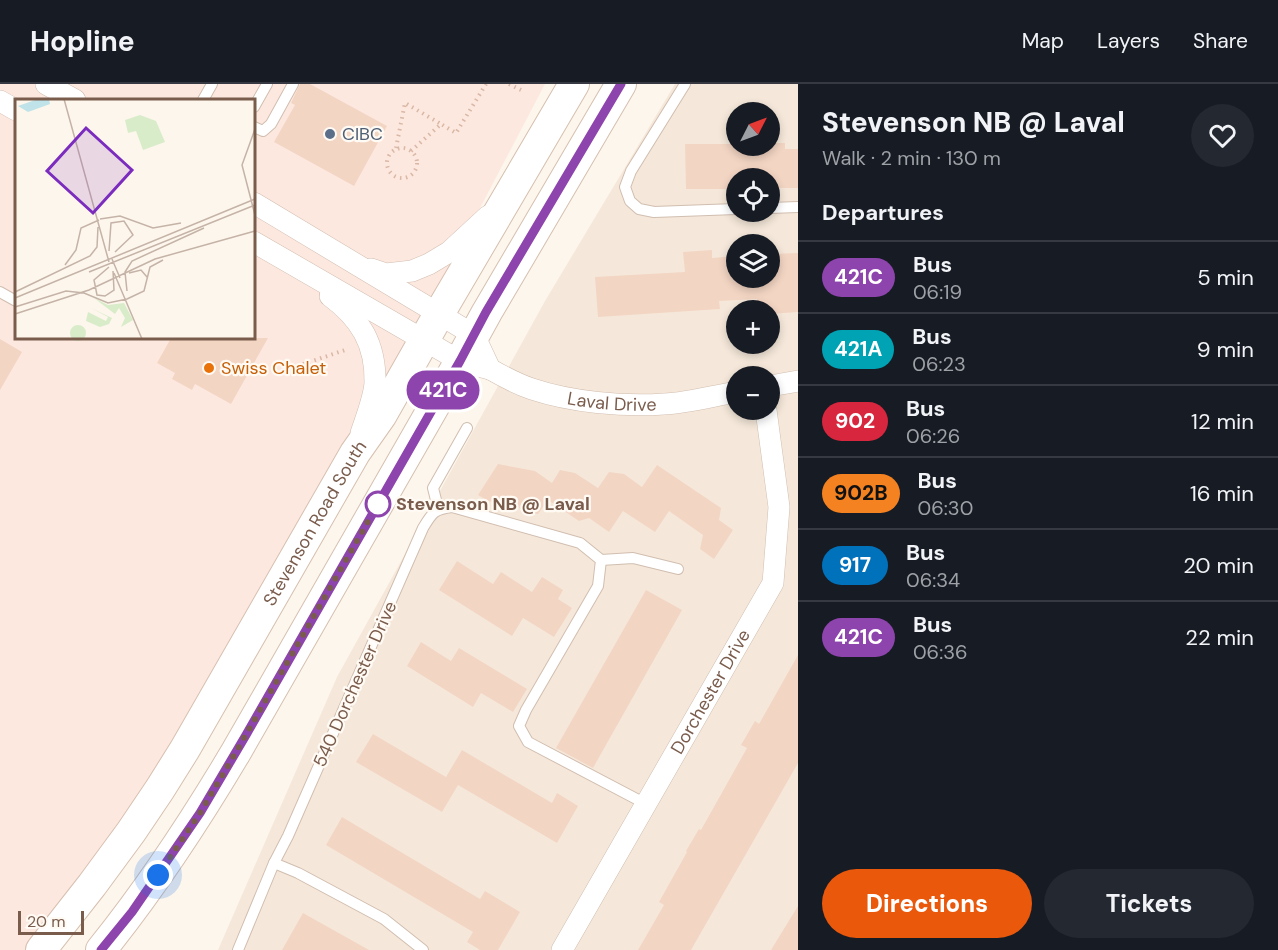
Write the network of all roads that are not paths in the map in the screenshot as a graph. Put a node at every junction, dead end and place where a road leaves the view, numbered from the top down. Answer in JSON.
{"nodes":[{"id":1,"x":46,"y":84,"type":"edge"},
{"id":2,"x":212,"y":84,"type":"edge"},
{"id":3,"x":267,"y":84,"type":"edge"},
{"id":4,"x":293,"y":84,"type":"edge"},
{"id":5,"x":574,"y":84,"type":"edge"},
{"id":6,"x":621,"y":84,"type":"edge"},
{"id":7,"x":685,"y":84,"type":"edge"},
{"id":8,"x":73,"y":99,"type":"edge"},
{"id":9,"x":204,"y":99,"type":"edge"},
{"id":10,"x":0,"y":101,"type":"edge"},
{"id":11,"x":255,"y":106,"type":"edge"},
{"id":12,"x":15,"y":110,"type":"edge"},
{"id":13,"x":255,"y":127,"type":"edge"},
{"id":14,"x":506,"y":199,"type":"junction"},
{"id":15,"x":255,"y":204,"type":"edge"},
{"id":16,"x":798,"y":207,"type":"edge"},
{"id":17,"x":780,"y":208,"type":"edge"},
{"id":18,"x":726,"y":209,"type":"edge"},
{"id":19,"x":255,"y":243,"type":"edge"},
{"id":20,"x":277,"y":255,"type":"junction"},
{"id":21,"x":356,"y":265,"type":"junction"},
{"id":22,"x":0,"y":292,"type":"edge"},
{"id":23,"x":15,"y":300,"type":"edge"},
{"id":24,"x":432,"y":327,"type":"junction"},
{"id":25,"x":467,"y":348,"type":"junction"},
{"id":26,"x":798,"y":381,"type":"edge"},
{"id":27,"x":780,"y":384,"type":"edge"},
{"id":28,"x":726,"y":394,"type":"edge"},
{"id":29,"x":767,"y":420,"type":"edge"},
{"id":30,"x":467,"y":428,"type":"dead end"},
{"id":31,"x":356,"y":453,"type":"junction"},
{"id":32,"x":438,"y":508,"type":"junction"},
{"id":33,"x":602,"y":560,"type":"junction"},
{"id":34,"x":678,"y":568,"type":"dead end"},
{"id":35,"x":646,"y":804,"type":"junction"},
{"id":36,"x":274,"y":863,"type":"junction"},
{"id":37,"x":40,"y":950,"type":"edge"},
{"id":38,"x":100,"y":950,"type":"edge"},
{"id":39,"x":238,"y":950,"type":"edge"},
{"id":40,"x":423,"y":950,"type":"edge"},
{"id":41,"x":562,"y":950,"type":"edge"}],
"edges":[{"from":1,"to":8,"type":"street"},
{"from":2,"to":9,"type":"lane"},
{"from":3,"to":11,"type":"lane"},
{"from":4,"to":13,"type":"lane"},
{"from":5,"to":14,"type":"main road","name":"Stevenson Road South"},
{"from":6,"to":25,"type":"main road"},
{"from":7,"to":18,"type":"lane"},
{"from":10,"to":12,"type":"street"},
{"from":14,"to":21,"type":"street"},
{"from":14,"to":24,"type":"main road","name":"Stevenson Road South"},
{"from":15,"to":21,"type":"street"},
{"from":16,"to":17,"type":"lane"},
{"from":19,"to":20,"type":"street"},
{"from":20,"to":24,"type":"street"},
{"from":20,"to":31,"type":"street"},
{"from":21,"to":24,"type":"street"},
{"from":22,"to":23,"type":"lane"},
{"from":24,"to":25,"type":"street"},
{"from":24,"to":25,"type":"street"},
{"from":24,"to":31,"type":"main road","name":"Stevenson Road South"},
{"from":25,"to":28,"type":"street","name":"Laval Drive"},
{"from":25,"to":38,"type":"main road"},
{"from":26,"to":27,"type":"street"},
{"from":29,"to":35,"type":"street","name":"Dorchester Drive"},
{"from":30,"to":32,"type":"lane"},
{"from":31,"to":37,"type":"main road","name":"Stevenson Road South"},
{"from":32,"to":33,"type":"lane"},
{"from":32,"to":36,"type":"lane","name":"540 Dorchester Drive"},
{"from":33,"to":34,"type":"lane"},
{"from":33,"to":35,"type":"lane"},
{"from":35,"to":41,"type":"street","name":"Dorchester Drive"},
{"from":36,"to":39,"type":"lane","name":"540 Dorchester Drive"},
{"from":36,"to":40,"type":"lane"}]}
